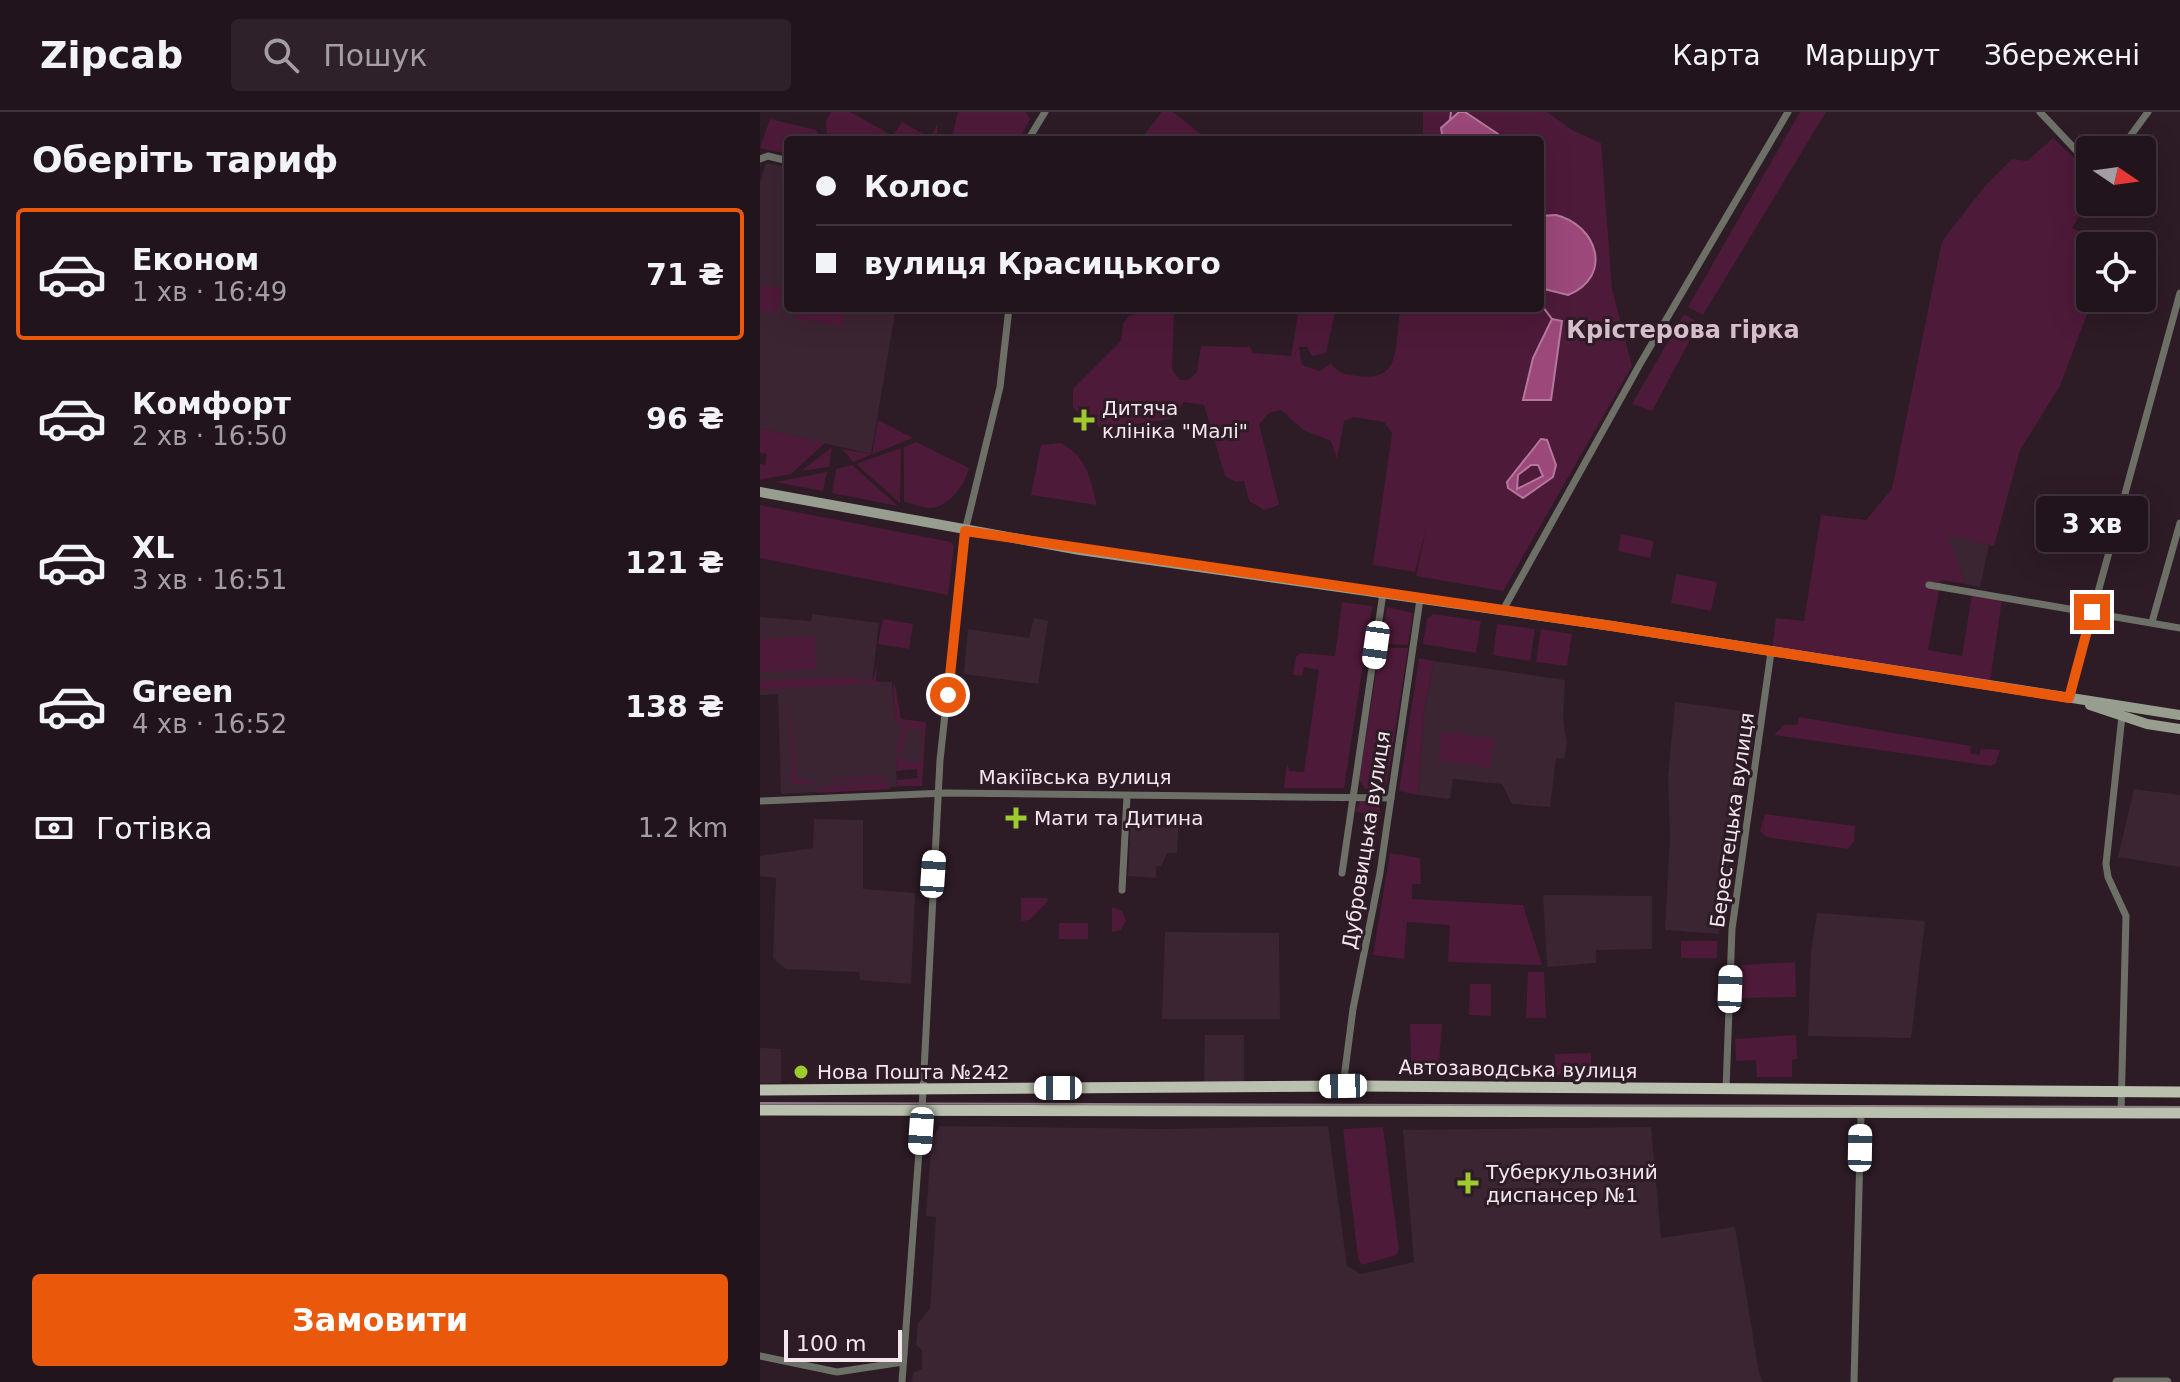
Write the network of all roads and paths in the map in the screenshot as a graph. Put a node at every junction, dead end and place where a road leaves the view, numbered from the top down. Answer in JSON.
{"nodes":[{"id":1,"x":1045,"y":112,"type":"edge"},
{"id":2,"x":1788,"y":112,"type":"edge"},
{"id":3,"x":2040,"y":112,"type":"edge"},
{"id":4,"x":2148,"y":112,"type":"edge"},
{"id":5,"x":1030,"y":136,"type":"edge"},
{"id":6,"x":2130,"y":136,"type":"edge"},
{"id":7,"x":2076,"y":150,"type":"edge"},
{"id":8,"x":760,"y":159,"type":"edge"},
{"id":9,"x":784,"y":160,"type":"edge"},
{"id":10,"x":2180,"y":293,"type":"edge"},
{"id":11,"x":1009,"y":312,"type":"edge"},
{"id":12,"x":2176,"y":315,"type":"edge"},
{"id":13,"x":760,"y":492,"type":"edge"},
{"id":14,"x":2180,"y":523,"type":"edge"},
{"id":15,"x":965,"y":531,"type":"junction"},
{"id":16,"x":1929,"y":585,"type":"dead end"},
{"id":17,"x":1383,"y":593,"type":"junction"},
{"id":18,"x":1420,"y":599,"type":"junction"},
{"id":19,"x":1503,"y":610,"type":"junction"},
{"id":20,"x":2092,"y":612,"type":"junction"},
{"id":21,"x":2152,"y":622,"type":"junction"},
{"id":22,"x":2180,"y":628,"type":"edge"},
{"id":23,"x":1771,"y":652,"type":"junction"},
{"id":24,"x":2069,"y":698,"type":"junction"},
{"id":25,"x":2180,"y":715,"type":"edge"},
{"id":26,"x":2122,"y":716,"type":"junction"},
{"id":27,"x":2180,"y":729,"type":"edge"},
{"id":28,"x":937,"y":793,"type":"junction"},
{"id":29,"x":1127,"y":796,"type":"junction"},
{"id":30,"x":1354,"y":798,"type":"junction"},
{"id":31,"x":1391,"y":798,"type":"junction"},
{"id":32,"x":760,"y":801,"type":"edge"},
{"id":33,"x":1342,"y":873,"type":"dead end"},
{"id":34,"x":1122,"y":890,"type":"dead end"},
{"id":35,"x":1343,"y":1086,"type":"junction"},
{"id":36,"x":1726,"y":1089,"type":"junction"},
{"id":37,"x":760,"y":1090,"type":"edge"},
{"id":38,"x":922,"y":1090,"type":"junction"},
{"id":39,"x":2122,"y":1092,"type":"junction"},
{"id":40,"x":2180,"y":1092,"type":"edge"},
{"id":41,"x":760,"y":1110,"type":"edge"},
{"id":42,"x":922,"y":1110,"type":"junction"},
{"id":43,"x":2121,"y":1112,"type":"junction"},
{"id":44,"x":1861,"y":1113,"type":"junction"},
{"id":45,"x":2180,"y":1113,"type":"edge"},
{"id":46,"x":760,"y":1356,"type":"edge"},
{"id":47,"x":903,"y":1362,"type":"junction"},
{"id":48,"x":902,"y":1382,"type":"edge"},
{"id":49,"x":1854,"y":1382,"type":"edge"},
{"id":50,"x":2117,"y":1382,"type":"edge"},
{"id":51,"x":2167,"y":1382,"type":"edge"}],
"edges":[{"from":1,"to":5,"type":"street"},
{"from":2,"to":19,"type":"street"},
{"from":3,"to":7,"type":"street"},
{"from":4,"to":6,"type":"street"},
{"from":8,"to":9,"type":"street"},
{"from":10,"to":12,"type":"street"},
{"from":11,"to":15,"type":"street"},
{"from":12,"to":20,"type":"street"},
{"from":13,"to":15,"type":"main road"},
{"from":14,"to":21,"type":"street"},
{"from":15,"to":17,"type":"main road"},
{"from":15,"to":28,"type":"street"},
{"from":16,"to":20,"type":"street"},
{"from":17,"to":18,"type":"main road"},
{"from":17,"to":30,"type":"street","name":"Дубровицька вулиця"},
{"from":18,"to":19,"type":"main road"},
{"from":18,"to":31,"type":"street","name":"Дубровицька вулиця"},
{"from":19,"to":23,"type":"main road"},
{"from":20,"to":21,"type":"street"},
{"from":20,"to":24,"type":"street"},
{"from":21,"to":22,"type":"street"},
{"from":23,"to":24,"type":"main road"},
{"from":23,"to":36,"type":"street","name":"Берестецька вулиця"},
{"from":24,"to":25,"type":"main road"},
{"from":24,"to":26,"type":"main road"},
{"from":26,"to":27,"type":"main road"},
{"from":26,"to":39,"type":"street"},
{"from":28,"to":29,"type":"street","name":"Макіївська вулиця"},
{"from":28,"to":32,"type":"street","name":"Макіївська вулиця"},
{"from":28,"to":38,"type":"street"},
{"from":29,"to":30,"type":"street","name":"Макіївська вулиця"},
{"from":29,"to":34,"type":"street"},
{"from":30,"to":31,"type":"street","name":"Макіївська вулиця"},
{"from":30,"to":33,"type":"street","name":"Дубровицька вулиця"},
{"from":31,"to":35,"type":"street","name":"Дубровицька вулиця"},
{"from":35,"to":36,"type":"main road","name":"Автозаводська вулиця"},
{"from":35,"to":38,"type":"main road","name":"Автозаводська вулиця"},
{"from":36,"to":39,"type":"main road","name":"Автозаводська вулиця"},
{"from":37,"to":38,"type":"main road","name":"Автозаводська вулиця"},
{"from":38,"to":42,"type":"street"},
{"from":39,"to":40,"type":"main road","name":"Автозаводська вулиця"},
{"from":39,"to":43,"type":"street"},
{"from":41,"to":42,"type":"main road","name":"Автозаводська вулиця"},
{"from":42,"to":44,"type":"main road","name":"Автозаводська вулиця"},
{"from":42,"to":47,"type":"street"},
{"from":43,"to":44,"type":"main road","name":"Автозаводська вулиця"},
{"from":43,"to":45,"type":"main road","name":"Автозаводська вулиця"},
{"from":44,"to":49,"type":"street"},
{"from":46,"to":47,"type":"street"},
{"from":47,"to":48,"type":"street"},
{"from":50,"to":51,"type":"street"}]}
